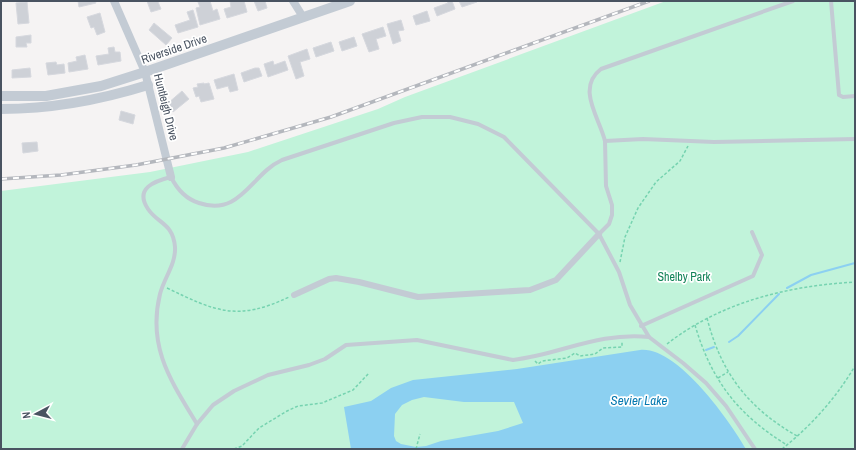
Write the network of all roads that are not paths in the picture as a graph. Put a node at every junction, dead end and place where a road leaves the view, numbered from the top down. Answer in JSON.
{"nodes":[{"id":1,"x":114,"y":1,"type":"edge"},
{"id":2,"x":292,"y":1,"type":"edge"},
{"id":3,"x":350,"y":1,"type":"edge"},
{"id":4,"x":793,"y":1,"type":"edge"},
{"id":5,"x":831,"y":1,"type":"edge"},
{"id":6,"x":303,"y":17,"type":"junction"},
{"id":7,"x":145,"y":72,"type":"junction"},
{"id":8,"x":148,"y":85,"type":"junction"},
{"id":9,"x":1,"y":96,"type":"edge"},
{"id":10,"x":855,"y":96,"type":"edge"},
{"id":11,"x":1,"y":109,"type":"edge"},
{"id":12,"x":855,"y":139,"type":"edge"},
{"id":13,"x":605,"y":141,"type":"junction"},
{"id":14,"x":171,"y":177,"type":"junction"},
{"id":15,"x":752,"y":232,"type":"dead end"},
{"id":16,"x":599,"y":234,"type":"junction"},
{"id":17,"x":294,"y":295,"type":"road end"},
{"id":18,"x":641,"y":326,"type":"junction"},
{"id":19,"x":649,"y":337,"type":"junction"},
{"id":20,"x":197,"y":424,"type":"junction"},
{"id":21,"x":182,"y":449,"type":"edge"},
{"id":22,"x":755,"y":449,"type":"edge"}],
"edges":[{"from":1,"to":7,"type":"street","name":"Huntleigh Drive"},
{"from":2,"to":6,"type":"street"},
{"from":3,"to":6,"type":"street","name":"Riverside Drive"},
{"from":4,"to":13,"type":"lane"},
{"from":5,"to":10,"type":"lane"},
{"from":6,"to":7,"type":"street","name":"Riverside Drive"},
{"from":7,"to":8,"type":"street","name":"Huntleigh Drive"},
{"from":7,"to":9,"type":"street","name":"Riverside Drive"},
{"from":8,"to":11,"type":"street"},
{"from":8,"to":14,"type":"street","name":"Huntleigh Drive"},
{"from":12,"to":13,"type":"lane"},
{"from":13,"to":16,"type":"lane"},
{"from":14,"to":16,"type":"lane"},
{"from":14,"to":20,"type":"lane"},
{"from":15,"to":18,"type":"lane"},
{"from":16,"to":17,"type":"street"},
{"from":16,"to":18,"type":"lane"},
{"from":18,"to":19,"type":"lane"},
{"from":19,"to":20,"type":"lane"},
{"from":19,"to":22,"type":"lane"},
{"from":20,"to":21,"type":"lane"}]}
